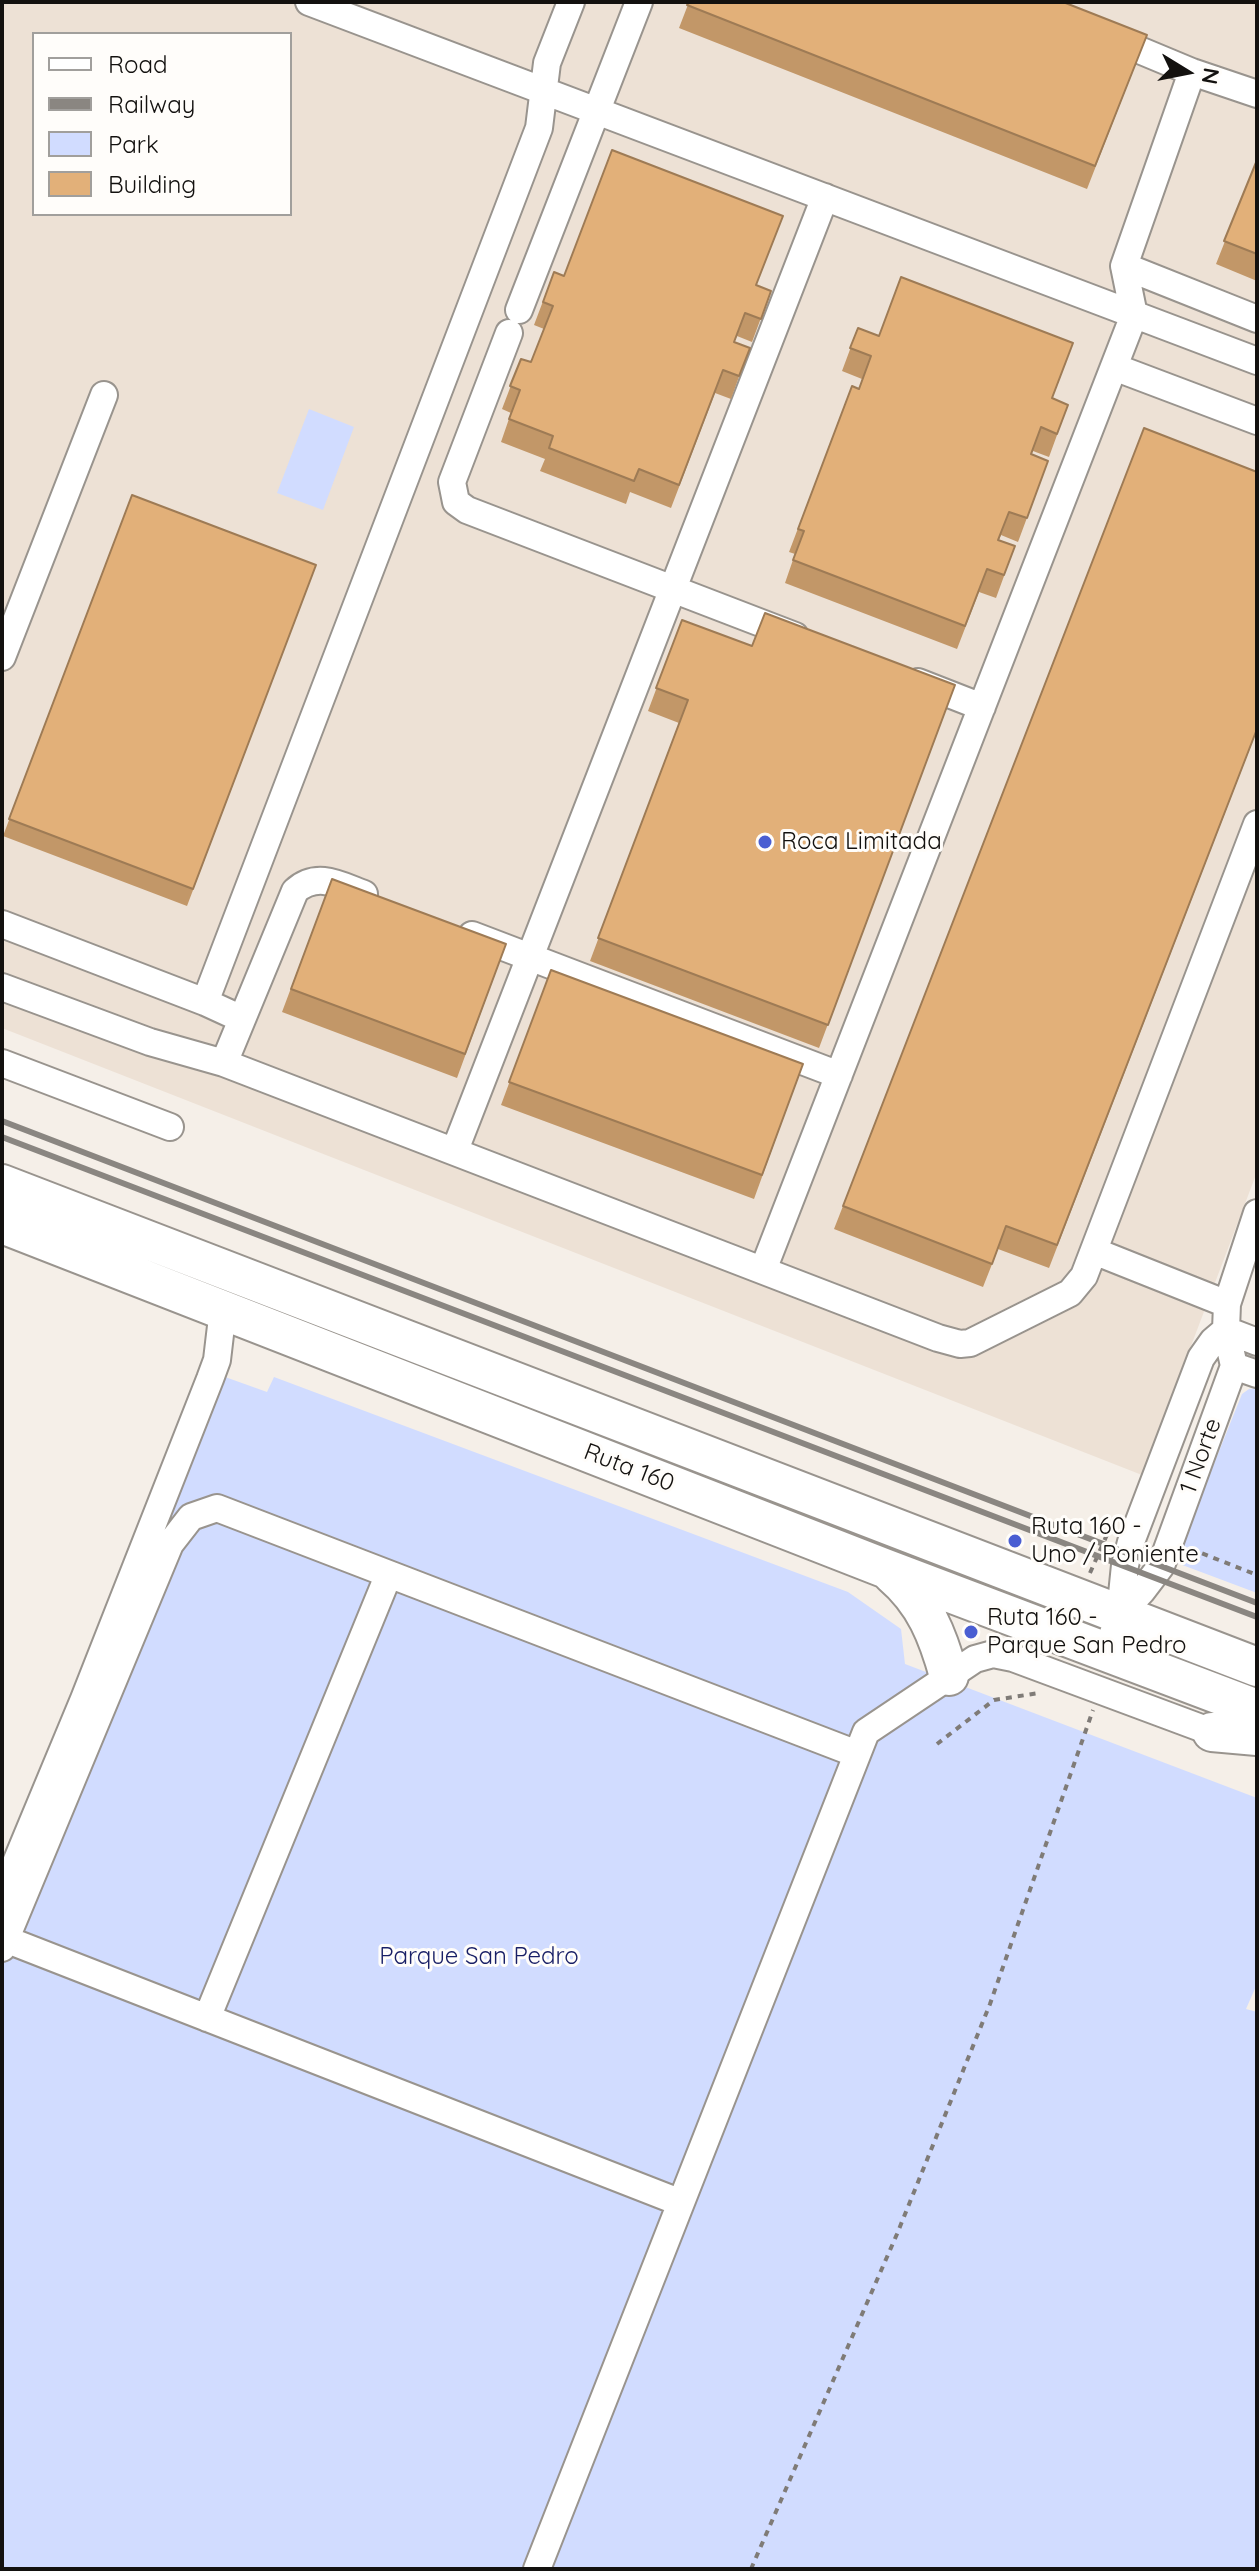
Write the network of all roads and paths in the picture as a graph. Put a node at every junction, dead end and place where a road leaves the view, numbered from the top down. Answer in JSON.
{"nodes":[{"id":1,"x":309,"y":2,"type":"edge"},
{"id":2,"x":571,"y":2,"type":"edge"},
{"id":3,"x":639,"y":2,"type":"edge"},
{"id":4,"x":1080,"y":25,"type":"edge"},
{"id":5,"x":1192,"y":72,"type":"junction"},
{"id":6,"x":543,"y":91,"type":"junction"},
{"id":7,"x":1257,"y":94,"type":"edge"},
{"id":8,"x":597,"y":111,"type":"junction"},
{"id":9,"x":825,"y":197,"type":"junction"},
{"id":10,"x":1124,"y":266,"type":"junction"},
{"id":11,"x":1134,"y":315,"type":"junction"},
{"id":12,"x":1257,"y":319,"type":"edge"},
{"id":13,"x":1257,"y":361,"type":"edge"},
{"id":14,"x":1114,"y":367,"type":"junction"},
{"id":15,"x":104,"y":395,"type":"dead end"},
{"id":16,"x":1257,"y":421,"type":"edge"},
{"id":17,"x":673,"y":589,"type":"junction"},
{"id":18,"x":820,"y":645,"type":"edge"},
{"id":19,"x":2,"y":657,"type":"edge"},
{"id":20,"x":893,"y":673,"type":"edge"},
{"id":21,"x":982,"y":707,"type":"junction"},
{"id":22,"x":1257,"y":824,"type":"edge"},
{"id":23,"x":387,"y":903,"type":"edge"},
{"id":24,"x":2,"y":924,"type":"edge"},
{"id":25,"x":443,"y":924,"type":"edge"},
{"id":26,"x":530,"y":956,"type":"junction"},
{"id":27,"x":2,"y":987,"type":"edge"},
{"id":28,"x":205,"y":1002,"type":"junction"},
{"id":29,"x":242,"y":1019,"type":"junction"},
{"id":30,"x":2,"y":1063,"type":"edge"},
{"id":31,"x":224,"y":1063,"type":"junction"},
{"id":32,"x":839,"y":1075,"type":"junction"},
{"id":33,"x":170,"y":1127,"type":"dead end"},
{"id":34,"x":455,"y":1150,"type":"junction"},
{"id":35,"x":2,"y":1184,"type":"edge"},
{"id":36,"x":1257,"y":1213,"type":"edge"},
{"id":37,"x":2,"y":1224,"type":"edge"},
{"id":38,"x":1094,"y":1251,"type":"junction"},
{"id":39,"x":763,"y":1270,"type":"junction"},
{"id":40,"x":1227,"y":1304,"type":"junction"},
{"id":41,"x":223,"y":1309,"type":"junction"},
{"id":42,"x":1226,"y":1330,"type":"junction"},
{"id":43,"x":1257,"y":1342,"type":"edge"},
{"id":44,"x":1245,"y":1370,"type":"edge"},
{"id":45,"x":1170,"y":1541,"type":"junction"},
{"id":46,"x":884,"y":1568,"type":"junction"},
{"id":47,"x":1257,"y":1575,"type":"edge"},
{"id":48,"x":388,"y":1576,"type":"junction"},
{"id":49,"x":1120,"y":1614,"type":"junction"},
{"id":50,"x":1106,"y":1653,"type":"junction"},
{"id":51,"x":1257,"y":1667,"type":"edge"},
{"id":52,"x":1053,"y":1673,"type":"junction"},
{"id":53,"x":949,"y":1676,"type":"junction"},
{"id":54,"x":1102,"y":1691,"type":"junction"},
{"id":55,"x":1257,"y":1709,"type":"edge"},
{"id":56,"x":1212,"y":1732,"type":"junction"},
{"id":57,"x":1257,"y":1736,"type":"edge"},
{"id":58,"x":937,"y":1744,"type":"dead end"},
{"id":59,"x":1257,"y":1750,"type":"edge"},
{"id":60,"x":857,"y":1754,"type":"junction"},
{"id":61,"x":2,"y":1896,"type":"edge"},
{"id":62,"x":4,"y":1944,"type":"edge"},
{"id":63,"x":207,"y":2018,"type":"junction"},
{"id":64,"x":679,"y":2202,"type":"junction"},
{"id":65,"x":537,"y":2569,"type":"edge"},
{"id":66,"x":751,"y":2569,"type":"edge"}],
"edges":[{"from":1,"to":6,"type":"street"},
{"from":2,"to":6,"type":"street"},
{"from":3,"to":8,"type":"street"},
{"from":4,"to":5,"type":"street"},
{"from":5,"to":7,"type":"street"},
{"from":5,"to":10,"type":"street"},
{"from":6,"to":8,"type":"street"},
{"from":6,"to":28,"type":"street"},
{"from":8,"to":9,"type":"street"},
{"from":8,"to":17,"type":"street"},
{"from":9,"to":11,"type":"street"},
{"from":9,"to":17,"type":"street"},
{"from":10,"to":11,"type":"street"},
{"from":10,"to":12,"type":"street"},
{"from":11,"to":13,"type":"street"},
{"from":11,"to":14,"type":"street"},
{"from":14,"to":16,"type":"street"},
{"from":14,"to":21,"type":"street"},
{"from":15,"to":19,"type":"street"},
{"from":17,"to":18,"type":"street"},
{"from":17,"to":26,"type":"street"},
{"from":20,"to":21,"type":"street"},
{"from":21,"to":32,"type":"street"},
{"from":22,"to":38,"type":"street"},
{"from":23,"to":29,"type":"street"},
{"from":24,"to":28,"type":"street"},
{"from":25,"to":26,"type":"street"},
{"from":26,"to":32,"type":"street"},
{"from":26,"to":34,"type":"street"},
{"from":27,"to":31,"type":"street"},
{"from":28,"to":29,"type":"street"},
{"from":29,"to":31,"type":"street"},
{"from":30,"to":33,"type":"street"},
{"from":31,"to":34,"type":"street"},
{"from":32,"to":39,"type":"street"},
{"from":34,"to":39,"type":"street"},
{"from":35,"to":49,"type":"highway","name":"Ruta 160"},
{"from":36,"to":40,"type":"street","name":"1 Norte"},
{"from":37,"to":41,"type":"highway","name":"Ruta 160"},
{"from":38,"to":39,"type":"street"},
{"from":38,"to":40,"type":"street"},
{"from":40,"to":42,"type":"street","name":"1 Norte"},
{"from":41,"to":46,"type":"highway","name":"Ruta 160"},
{"from":41,"to":61,"type":"street"},
{"from":42,"to":43,"type":"street"},
{"from":42,"to":44,"type":"street","name":"1 Norte"},
{"from":42,"to":49,"type":"street","name":"1 Norte"},
{"from":44,"to":45,"type":"street","name":"1 Norte"},
{"from":45,"to":47,"type":"path"},
{"from":45,"to":49,"type":"street","name":"1 Norte"},
{"from":46,"to":50,"type":"highway","name":"Ruta 160"},
{"from":46,"to":53,"type":"highway"},
{"from":48,"to":60,"type":"street"},
{"from":48,"to":62,"type":"street"},
{"from":48,"to":63,"type":"street"},
{"from":49,"to":50,"type":"street","name":"1 Norte"},
{"from":49,"to":51,"type":"highway","name":"Ruta 160"},
{"from":50,"to":55,"type":"highway","name":"Ruta 160"},
{"from":52,"to":53,"type":"street"},
{"from":52,"to":54,"type":"street"},
{"from":52,"to":58,"type":"path"},
{"from":53,"to":60,"type":"street"},
{"from":54,"to":56,"type":"street"},
{"from":54,"to":66,"type":"path"},
{"from":56,"to":57,"type":"highway"},
{"from":56,"to":59,"type":"street"},
{"from":60,"to":64,"type":"street"},
{"from":62,"to":63,"type":"street"},
{"from":63,"to":64,"type":"street"},
{"from":64,"to":65,"type":"street"}]}
